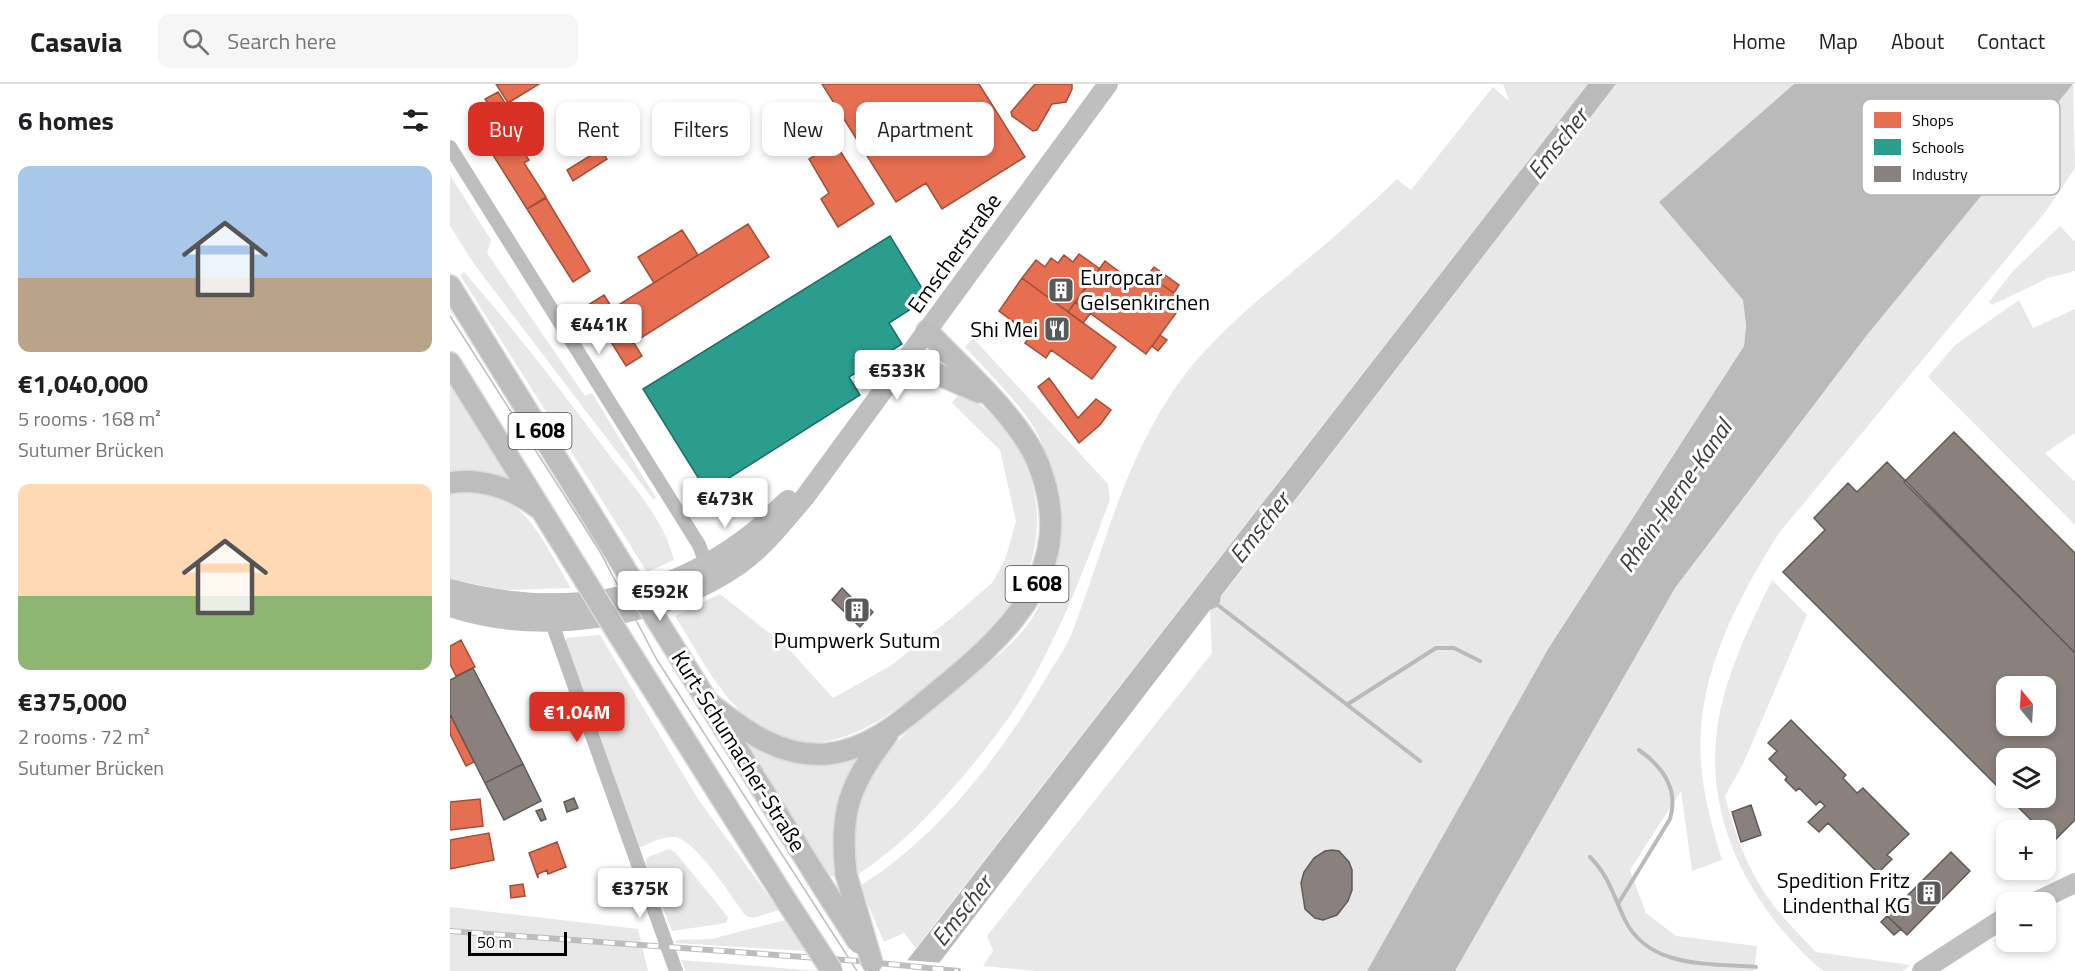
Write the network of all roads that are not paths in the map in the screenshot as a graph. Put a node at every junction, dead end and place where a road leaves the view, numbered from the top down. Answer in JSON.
{"nodes":[{"id":1,"x":1108,"y":84,"type":"edge"},
{"id":2,"x":450,"y":147,"type":"edge"},
{"id":3,"x":450,"y":286,"type":"edge"},
{"id":4,"x":927,"y":331,"type":"junction"},
{"id":5,"x":905,"y":360,"type":"junction"},
{"id":6,"x":450,"y":363,"type":"edge"},
{"id":7,"x":988,"y":396,"type":"junction"},
{"id":8,"x":450,"y":483,"type":"edge"},
{"id":9,"x":542,"y":511,"type":"junction"},
{"id":10,"x":710,"y":573,"type":"junction"},
{"id":11,"x":450,"y":590,"type":"edge"},
{"id":12,"x":450,"y":607,"type":"edge"},
{"id":13,"x":551,"y":612,"type":"junction"},
{"id":14,"x":709,"y":703,"type":"junction"},
{"id":15,"x":891,"y":729,"type":"junction"},
{"id":16,"x":2075,"y":883,"type":"edge"},
{"id":17,"x":2056,"y":892,"type":"edge"},
{"id":18,"x":1996,"y":923,"type":"edge"},
{"id":19,"x":875,"y":967,"type":"edge"},
{"id":20,"x":676,"y":971,"type":"edge"},
{"id":21,"x":832,"y":971,"type":"edge"},
{"id":22,"x":1922,"y":971,"type":"edge"}],
"edges":[{"from":1,"to":4,"type":"street","name":"Emscherstraße"},
{"from":2,"to":10,"type":"street"},
{"from":3,"to":14,"type":"main road","name":"Kurt-Schumacher-Straße","number":"L 608","bridge":true},
{"from":4,"to":5,"type":"street","name":"Emscherstraße"},
{"from":4,"to":7,"type":"main road","number":"L 608"},
{"from":5,"to":7,"type":"main road","number":"L 608"},
{"from":5,"to":10,"type":"street","name":"Emscherstraße"},
{"from":6,"to":9,"type":"main road","name":"Kurt-Schumacher-Straße","number":"L 608"},
{"from":7,"to":15,"type":"main road","number":"L 608"},
{"from":8,"to":9,"type":"main road","number":"L 608"},
{"from":9,"to":21,"type":"main road","name":"Kurt-Schumacher-Straße","number":"L 608","bridge":true},
{"from":10,"to":13,"type":"street","name":"Emscherstraße"},
{"from":11,"to":13,"type":"street"},
{"from":12,"to":13,"type":"street"},
{"from":13,"to":20,"type":"street"},
{"from":14,"to":15,"type":"main road","number":"L 608"},
{"from":14,"to":19,"type":"main road","name":"Kurt-Schumacher-Straße","number":"L 608","bridge":true},
{"from":15,"to":19,"type":"main road","number":"L 608","bridge":true},
{"from":16,"to":17,"type":"street"},
{"from":18,"to":22,"type":"street"}]}
